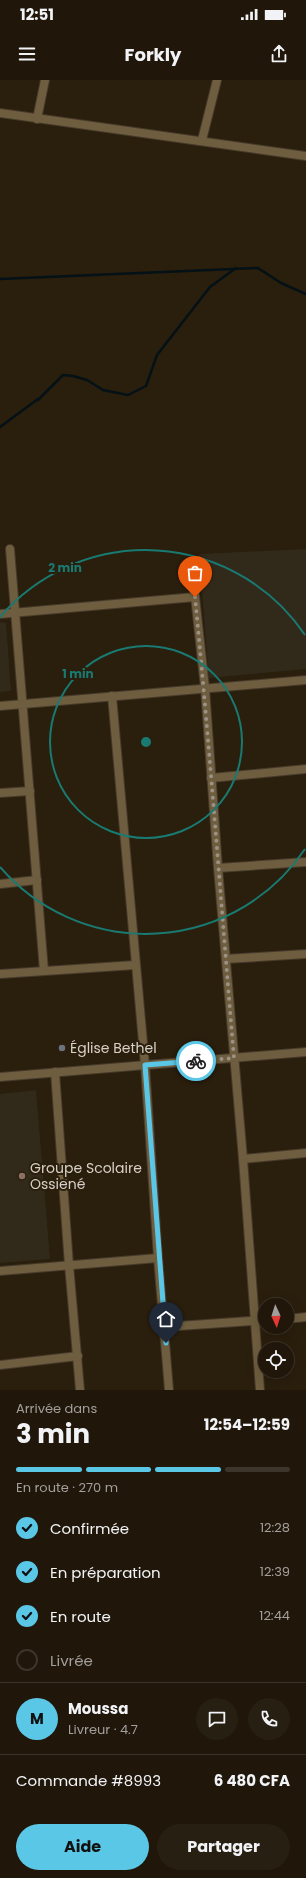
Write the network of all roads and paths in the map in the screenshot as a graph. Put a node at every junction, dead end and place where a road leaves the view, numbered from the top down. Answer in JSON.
{"nodes":[{"id":1,"x":45,"y":80,"type":"edge"},
{"id":2,"x":217,"y":80,"type":"edge"},
{"id":3,"x":0,"y":113,"type":"edge"},
{"id":4,"x":37,"y":119,"type":"junction"},
{"id":5,"x":202,"y":140,"type":"junction"},
{"id":6,"x":306,"y":156,"type":"edge"},
{"id":7,"x":10,"y":549,"type":"dead end"},
{"id":8,"x":193,"y":578,"type":"dead end"},
{"id":9,"x":195,"y":597,"type":"junction"},
{"id":10,"x":14,"y":613,"type":"junction"},
{"id":11,"x":0,"y":614,"type":"edge"},
{"id":12,"x":306,"y":680,"type":"edge"},
{"id":13,"x":205,"y":688,"type":"junction"},
{"id":14,"x":112,"y":696,"type":"junction"},
{"id":15,"x":22,"y":704,"type":"junction"},
{"id":16,"x":0,"y":706,"type":"edge"},
{"id":17,"x":306,"y":769,"type":"edge"},
{"id":18,"x":211,"y":778,"type":"junction"},
{"id":19,"x":30,"y":791,"type":"junction"},
{"id":20,"x":0,"y":793,"type":"edge"},
{"id":21,"x":306,"y":862,"type":"edge"},
{"id":22,"x":218,"y":868,"type":"junction"},
{"id":23,"x":37,"y":880,"type":"junction"},
{"id":24,"x":0,"y":884,"type":"edge"},
{"id":25,"x":306,"y":954,"type":"edge"},
{"id":26,"x":226,"y":959,"type":"junction"},
{"id":27,"x":135,"y":965,"type":"junction"},
{"id":28,"x":44,"y":971,"type":"junction"},
{"id":29,"x":0,"y":974,"type":"edge"},
{"id":30,"x":306,"y":1052,"type":"edge"},
{"id":31,"x":234,"y":1058,"type":"junction"},
{"id":32,"x":145,"y":1065,"type":"junction"},
{"id":33,"x":55,"y":1072,"type":"junction"},
{"id":34,"x":0,"y":1077,"type":"edge"},
{"id":35,"x":306,"y":1153,"type":"edge"},
{"id":36,"x":243,"y":1159,"type":"junction"},
{"id":37,"x":158,"y":1258,"type":"junction"},
{"id":38,"x":68,"y":1265,"type":"junction"},
{"id":39,"x":0,"y":1271,"type":"edge"},
{"id":40,"x":294,"y":1318,"type":"edge"},
{"id":41,"x":306,"y":1318,"type":"edge"},
{"id":42,"x":254,"y":1320,"type":"junction"},
{"id":43,"x":258,"y":1320,"type":"edge"},
{"id":44,"x":164,"y":1327,"type":"junction"},
{"id":45,"x":78,"y":1356,"type":"junction"},
{"id":46,"x":0,"y":1365,"type":"edge"},
{"id":47,"x":80,"y":1390,"type":"edge"},
{"id":48,"x":169,"y":1390,"type":"edge"},
{"id":49,"x":260,"y":1390,"type":"edge"}],
"edges":[{"from":1,"to":4,"type":"street"},
{"from":2,"to":5,"type":"street"},
{"from":3,"to":4,"type":"street"},
{"from":4,"to":5,"type":"street"},
{"from":5,"to":6,"type":"street"},
{"from":7,"to":10,"type":"street"},
{"from":8,"to":9,"type":"street"},
{"from":9,"to":10,"type":"street"},
{"from":9,"to":13,"type":"street"},
{"from":10,"to":11,"type":"street"},
{"from":10,"to":15,"type":"street"},
{"from":12,"to":13,"type":"street"},
{"from":13,"to":14,"type":"street"},
{"from":13,"to":18,"type":"street"},
{"from":14,"to":15,"type":"street"},
{"from":14,"to":27,"type":"street"},
{"from":15,"to":16,"type":"street"},
{"from":15,"to":19,"type":"street"},
{"from":17,"to":18,"type":"street"},
{"from":18,"to":22,"type":"street"},
{"from":19,"to":20,"type":"street"},
{"from":19,"to":23,"type":"street"},
{"from":21,"to":22,"type":"street"},
{"from":22,"to":26,"type":"street"},
{"from":23,"to":24,"type":"street"},
{"from":23,"to":28,"type":"street"},
{"from":25,"to":26,"type":"street"},
{"from":26,"to":31,"type":"street"},
{"from":27,"to":28,"type":"street"},
{"from":27,"to":32,"type":"street"},
{"from":28,"to":29,"type":"street"},
{"from":30,"to":31,"type":"street"},
{"from":31,"to":32,"type":"street"},
{"from":31,"to":36,"type":"street"},
{"from":32,"to":33,"type":"street"},
{"from":32,"to":37,"type":"street"},
{"from":33,"to":34,"type":"street"},
{"from":33,"to":38,"type":"street"},
{"from":35,"to":36,"type":"street"},
{"from":36,"to":42,"type":"street"},
{"from":37,"to":38,"type":"street"},
{"from":37,"to":44,"type":"street"},
{"from":38,"to":39,"type":"street"},
{"from":38,"to":45,"type":"street"},
{"from":40,"to":41,"type":"street"},
{"from":42,"to":43,"type":"street"},
{"from":42,"to":44,"type":"street"},
{"from":42,"to":49,"type":"street"},
{"from":44,"to":48,"type":"street"},
{"from":45,"to":46,"type":"street"},
{"from":45,"to":47,"type":"street"}]}
